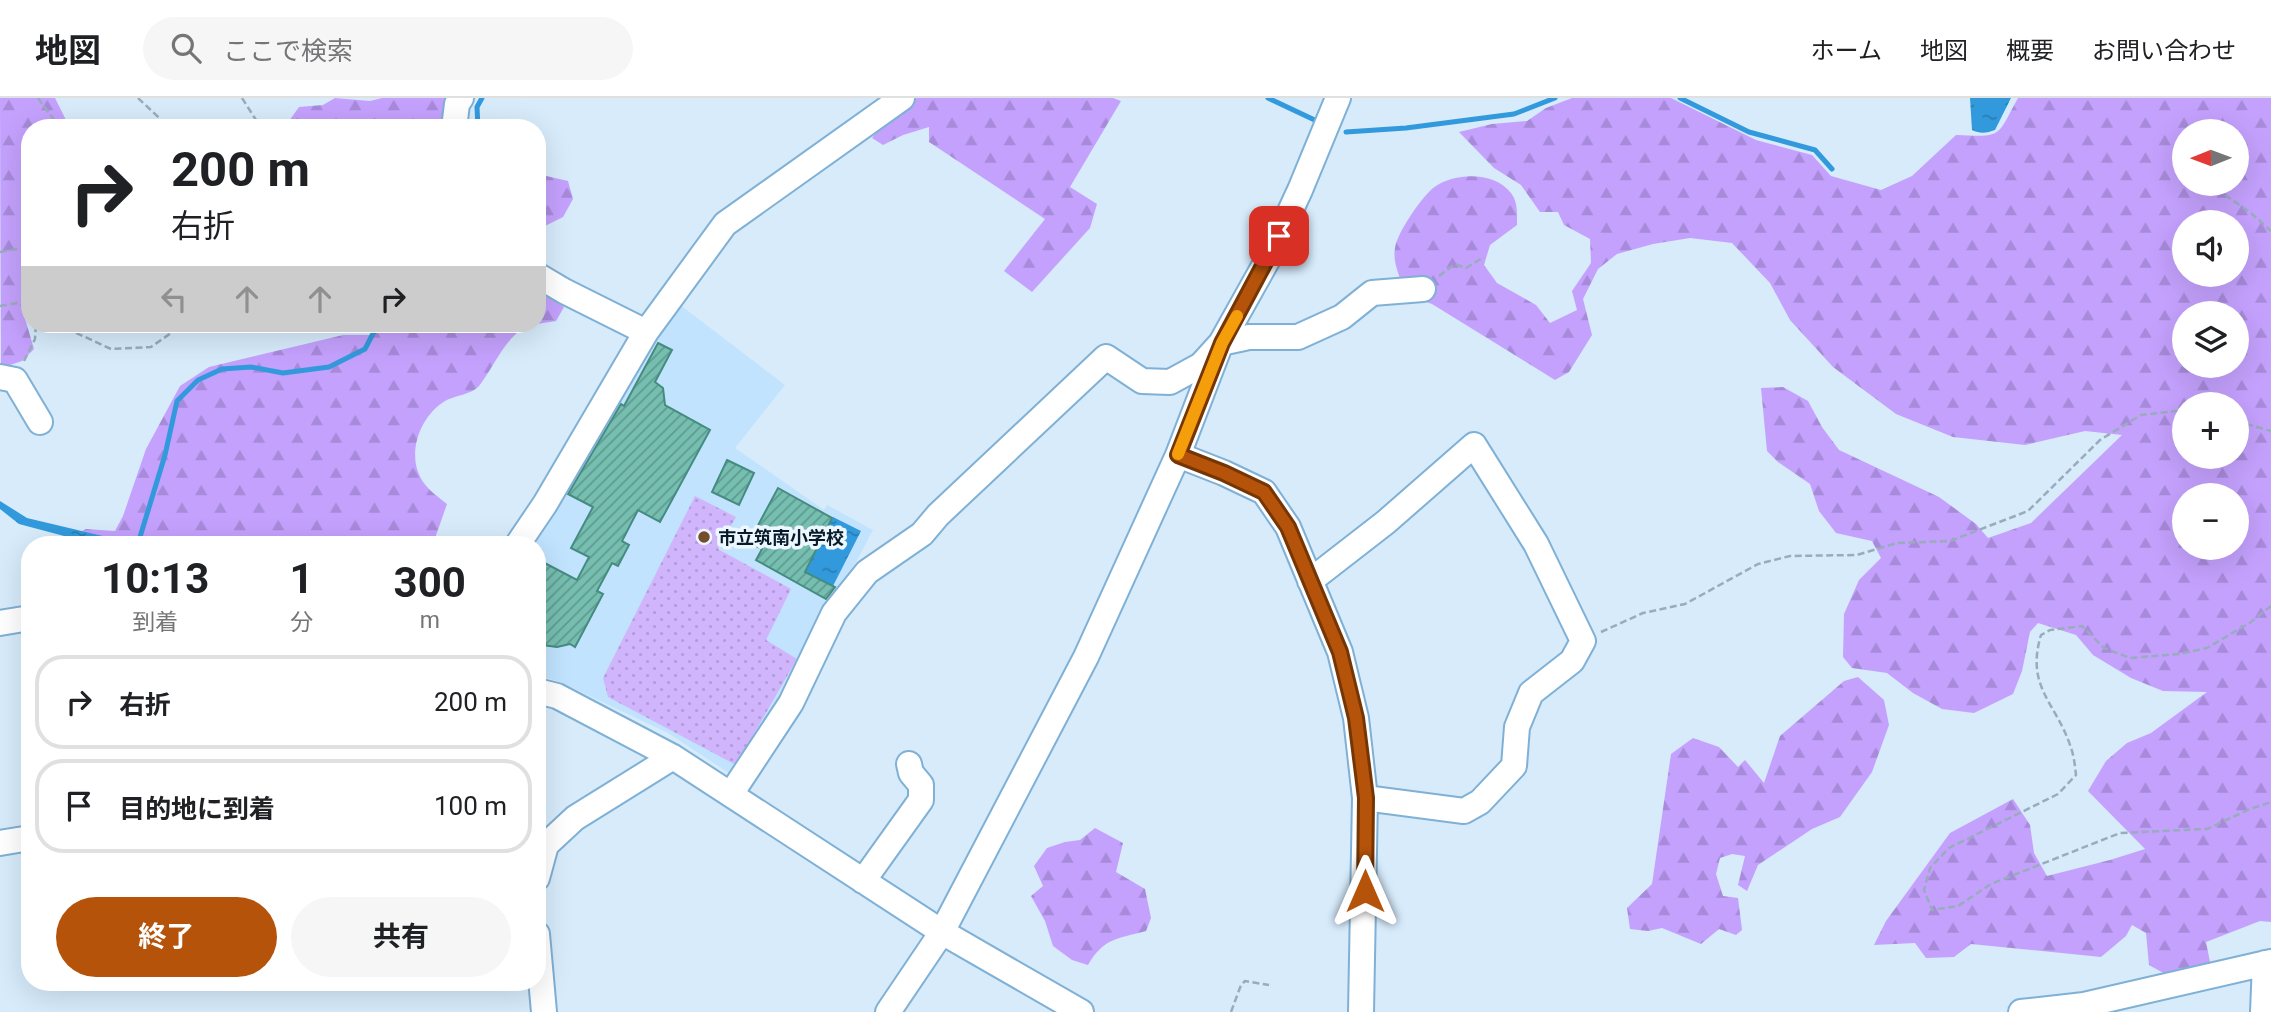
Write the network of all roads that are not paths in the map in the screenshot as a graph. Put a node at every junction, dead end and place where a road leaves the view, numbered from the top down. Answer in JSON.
{"nodes":[{"id":1,"x":461,"y":98,"type":"edge"},
{"id":2,"x":902,"y":98,"type":"edge"},
{"id":3,"x":1338,"y":98,"type":"edge"},
{"id":4,"x":455,"y":119,"type":"edge"},
{"id":5,"x":546,"y":280,"type":"edge"},
{"id":6,"x":1423,"y":289,"type":"road end"},
{"id":7,"x":646,"y":332,"type":"junction"},
{"id":8,"x":1222,"y":343,"type":"junction"},
{"id":9,"x":8,"y":378,"type":"edge"},
{"id":10,"x":40,"y":422,"type":"dead end"},
{"id":11,"x":1178,"y":455,"type":"junction"},
{"id":12,"x":523,"y":536,"type":"edge"},
{"id":13,"x":1311,"y":581,"type":"junction"},
{"id":14,"x":21,"y":620,"type":"edge"},
{"id":15,"x":0,"y":623,"type":"edge"},
{"id":16,"x":546,"y":693,"type":"edge"},
{"id":17,"x":673,"y":757,"type":"junction"},
{"id":18,"x":909,"y":764,"type":"dead end"},
{"id":19,"x":731,"y":794,"type":"junction"},
{"id":20,"x":1366,"y":798,"type":"junction"},
{"id":21,"x":21,"y":840,"type":"edge"},
{"id":22,"x":0,"y":843,"type":"edge"},
{"id":23,"x":546,"y":845,"type":"edge"},
{"id":24,"x":863,"y":881,"type":"junction"},
{"id":25,"x":942,"y":932,"type":"junction"},
{"id":26,"x":2268,"y":963,"type":"edge"},
{"id":27,"x":541,"y":991,"type":"edge"},
{"id":28,"x":544,"y":1012,"type":"edge"},
{"id":29,"x":888,"y":1012,"type":"edge"},
{"id":30,"x":1081,"y":1012,"type":"edge"},
{"id":31,"x":1361,"y":1012,"type":"edge"},
{"id":32,"x":2021,"y":1012,"type":"edge"},
{"id":33,"x":2263,"y":1012,"type":"edge"}],
"edges":[{"from":1,"to":4,"type":"street"},
{"from":2,"to":7,"type":"street"},
{"from":3,"to":8,"type":"street"},
{"from":5,"to":7,"type":"street"},
{"from":6,"to":8,"type":"street"},
{"from":7,"to":12,"type":"street"},
{"from":8,"to":11,"type":"street"},
{"from":8,"to":19,"type":"street"},
{"from":9,"to":10,"type":"street"},
{"from":11,"to":13,"type":"street"},
{"from":11,"to":25,"type":"street"},
{"from":13,"to":20,"type":"street"},
{"from":13,"to":20,"type":"street"},
{"from":14,"to":15,"type":"street"},
{"from":16,"to":17,"type":"street"},
{"from":17,"to":19,"type":"street"},
{"from":17,"to":23,"type":"street"},
{"from":18,"to":24,"type":"street"},
{"from":19,"to":24,"type":"street"},
{"from":20,"to":31,"type":"street"},
{"from":21,"to":22,"type":"street"},
{"from":24,"to":25,"type":"street"},
{"from":25,"to":29,"type":"street"},
{"from":25,"to":30,"type":"street"},
{"from":26,"to":32,"type":"street"},
{"from":26,"to":33,"type":"street"},
{"from":27,"to":28,"type":"street"}]}
